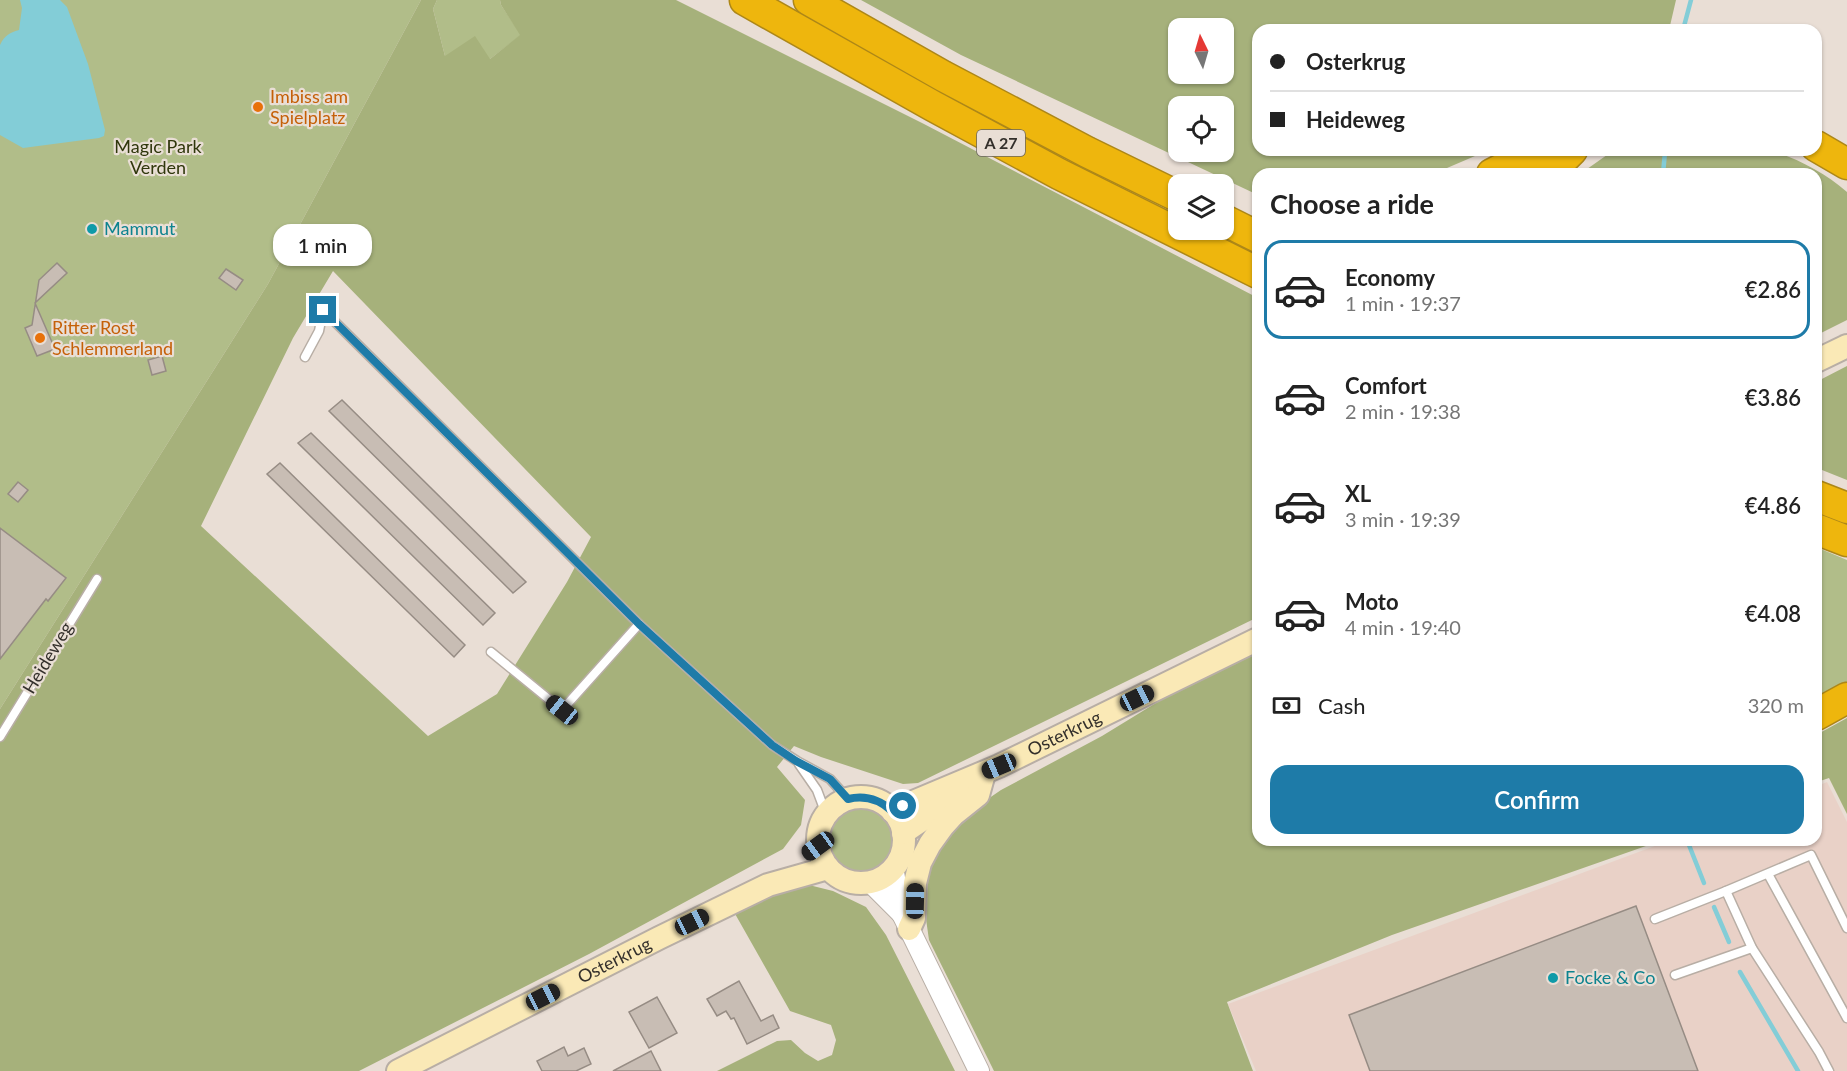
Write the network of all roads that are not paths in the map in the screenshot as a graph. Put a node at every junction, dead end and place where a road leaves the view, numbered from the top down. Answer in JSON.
{"nodes":[{"id":1,"x":745,"y":0,"type":"edge"},
{"id":2,"x":809,"y":0,"type":"edge"},
{"id":3,"x":1822,"y":149,"type":"edge"},
{"id":4,"x":1527,"y":156,"type":"edge"},
{"id":5,"x":1566,"y":156,"type":"edge"},
{"id":6,"x":1103,"y":159,"type":"junction"},
{"id":7,"x":1847,"y":164,"type":"edge"},
{"id":8,"x":1504,"y":168,"type":"edge"},
{"id":9,"x":1554,"y":168,"type":"edge"},
{"id":10,"x":1168,"y":175,"type":"edge"},
{"id":11,"x":1168,"y":192,"type":"edge"},
{"id":12,"x":1234,"y":206,"type":"edge"},
{"id":13,"x":1252,"y":212,"type":"edge"},
{"id":14,"x":1234,"y":225,"type":"edge"},
{"id":15,"x":1252,"y":234,"type":"edge"},
{"id":16,"x":1252,"y":270,"type":"edge"},
{"id":17,"x":1847,"y":346,"type":"edge"},
{"id":18,"x":305,"y":357,"type":"dead end"},
{"id":19,"x":1822,"y":358,"type":"edge"},
{"id":20,"x":1822,"y":498,"type":"edge"},
{"id":21,"x":1847,"y":508,"type":"edge"},
{"id":22,"x":1822,"y":531,"type":"edge"},
{"id":23,"x":1847,"y":541,"type":"edge"},
{"id":24,"x":97,"y":579,"type":"dead end"},
{"id":25,"x":639,"y":624,"type":"junction"},
{"id":26,"x":1252,"y":642,"type":"edge"},
{"id":27,"x":491,"y":652,"type":"dead end"},
{"id":28,"x":1847,"y":698,"type":"edge"},
{"id":29,"x":1822,"y":712,"type":"edge"},
{"id":30,"x":0,"y":737,"type":"edge"},
{"id":31,"x":796,"y":761,"type":"junction"},
{"id":32,"x":991,"y":772,"type":"junction"},
{"id":33,"x":848,"y":799,"type":"junction"},
{"id":34,"x":892,"y":811,"type":"junction"},
{"id":35,"x":826,"y":814,"type":"junction"},
{"id":36,"x":903,"y":833,"type":"junction"},
{"id":37,"x":818,"y":846,"type":"junction"},
{"id":38,"x":828,"y":868,"type":"junction"},
{"id":39,"x":893,"y":868,"type":"junction"},
{"id":40,"x":1768,"y":874,"type":"junction"},
{"id":41,"x":870,"y":882,"type":"junction"},
{"id":42,"x":768,"y":885,"type":"junction"},
{"id":43,"x":1726,"y":891,"type":"junction"},
{"id":44,"x":1655,"y":919,"type":"dead end"},
{"id":45,"x":906,"y":921,"type":"junction"},
{"id":46,"x":1847,"y":928,"type":"edge"},
{"id":47,"x":1752,"y":948,"type":"junction"},
{"id":48,"x":1675,"y":975,"type":"dead end"},
{"id":49,"x":1847,"y":1018,"type":"edge"},
{"id":50,"x":398,"y":1071,"type":"edge"},
{"id":51,"x":979,"y":1071,"type":"edge"},
{"id":52,"x":1829,"y":1071,"type":"edge"}],
"edges":[{"from":1,"to":16,"type":"highway","number":"A 27"},
{"from":2,"to":6,"type":"highway","number":"A 27"},
{"from":3,"to":7,"type":"highway"},
{"from":4,"to":8,"type":"highway"},
{"from":5,"to":9,"type":"highway"},
{"from":6,"to":10,"type":"highway"},
{"from":6,"to":11,"type":"highway","number":"A 27"},
{"from":12,"to":13,"type":"highway"},
{"from":14,"to":15,"type":"highway"},
{"from":17,"to":19,"type":"main road"},
{"from":18,"to":25,"type":"lane"},
{"from":20,"to":21,"type":"highway"},
{"from":22,"to":23,"type":"highway"},
{"from":24,"to":30,"type":"lane","name":"Heideweg"},
{"from":25,"to":27,"type":"lane"},
{"from":25,"to":31,"type":"lane"},
{"from":26,"to":32,"type":"main road","name":"Osterkrug"},
{"from":28,"to":29,"type":"highway"},
{"from":31,"to":33,"type":"lane"},
{"from":31,"to":35,"type":"lane"},
{"from":32,"to":34,"type":"main road","name":"Osterkrug"},
{"from":32,"to":36,"type":"main road","name":"Osterkrug"},
{"from":32,"to":45,"type":"main road"},
{"from":33,"to":34,"type":"main road"},
{"from":33,"to":35,"type":"main road"},
{"from":34,"to":36,"type":"main road"},
{"from":35,"to":37,"type":"main road"},
{"from":36,"to":39,"type":"main road"},
{"from":37,"to":38,"type":"main road"},
{"from":37,"to":42,"type":"main road","name":"Osterkrug"},
{"from":38,"to":41,"type":"main road"},
{"from":38,"to":42,"type":"main road","name":"Osterkrug"},
{"from":39,"to":41,"type":"main road"},
{"from":39,"to":45,"type":"street"},
{"from":40,"to":43,"type":"lane"},
{"from":40,"to":46,"type":"lane"},
{"from":40,"to":49,"type":"lane"},
{"from":41,"to":45,"type":"street"},
{"from":42,"to":50,"type":"main road","name":"Osterkrug"},
{"from":43,"to":44,"type":"lane"},
{"from":43,"to":47,"type":"lane"},
{"from":45,"to":51,"type":"street"},
{"from":47,"to":48,"type":"lane"},
{"from":47,"to":52,"type":"lane"}]}
